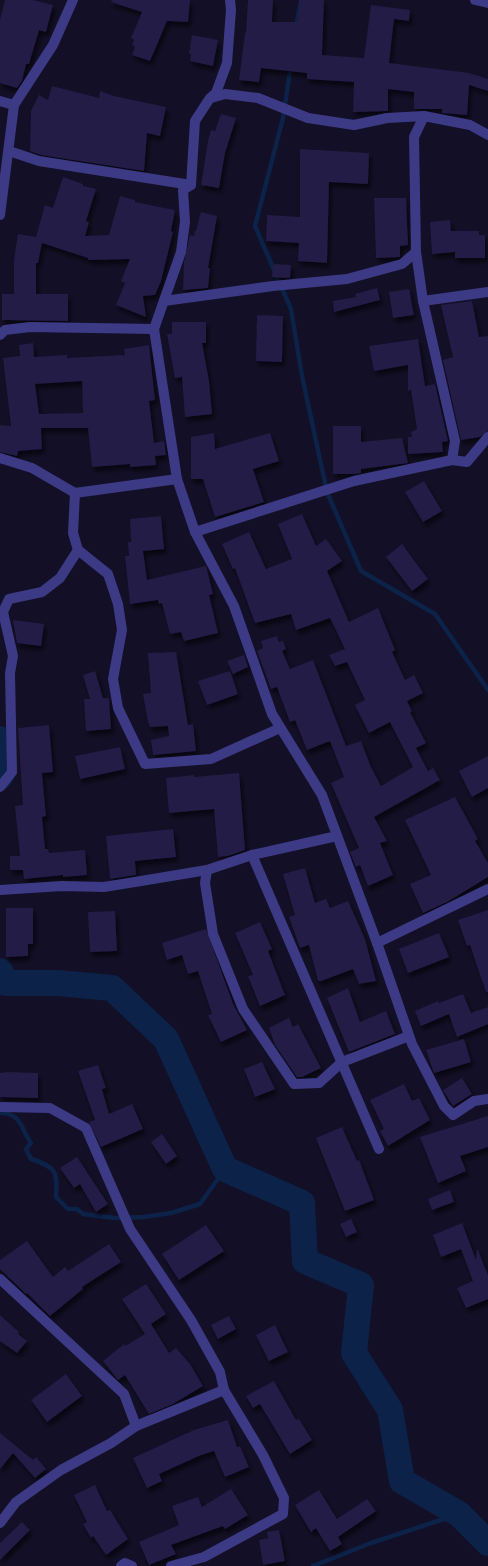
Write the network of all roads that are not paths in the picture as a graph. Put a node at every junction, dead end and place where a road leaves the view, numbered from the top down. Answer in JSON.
{"nodes":[{"id":1,"x":73,"y":0,"type":"edge"},
{"id":2,"x":230,"y":0,"type":"edge"},
{"id":3,"x":475,"y":0,"type":"edge"},
{"id":4,"x":488,"y":2,"type":"edge"},
{"id":5,"x":210,"y":98,"type":"junction"},
{"id":6,"x":0,"y":101,"type":"edge"},
{"id":7,"x":14,"y":105,"type":"junction"},
{"id":8,"x":424,"y":116,"type":"junction"},
{"id":9,"x":488,"y":135,"type":"edge"},
{"id":10,"x":9,"y":151,"type":"junction"},
{"id":11,"x":191,"y":185,"type":"junction"},
{"id":12,"x":0,"y":215,"type":"edge"},
{"id":13,"x":416,"y":252,"type":"junction"},
{"id":14,"x":488,"y":292,"type":"edge"},
{"id":15,"x":164,"y":300,"type":"junction"},
{"id":16,"x":423,"y":301,"type":"junction"},
{"id":17,"x":154,"y":329,"type":"junction"},
{"id":18,"x":0,"y":335,"type":"edge"},
{"id":19,"x":488,"y":437,"type":"edge"},
{"id":20,"x":0,"y":458,"type":"edge"},
{"id":21,"x":452,"y":460,"type":"junction"},
{"id":22,"x":177,"y":479,"type":"junction"},
{"id":23,"x":75,"y":492,"type":"junction"},
{"id":24,"x":195,"y":532,"type":"junction"},
{"id":25,"x":78,"y":550,"type":"junction"},
{"id":26,"x":280,"y":728,"type":"junction"},
{"id":27,"x":0,"y":787,"type":"edge"},
{"id":28,"x":336,"y":836,"type":"junction"},
{"id":29,"x":252,"y":855,"type":"junction"},
{"id":30,"x":207,"y":870,"type":"junction"},
{"id":31,"x":488,"y":889,"type":"edge"},
{"id":32,"x":0,"y":890,"type":"edge"},
{"id":33,"x":377,"y":943,"type":"junction"},
{"id":34,"x":409,"y":1036,"type":"junction"},
{"id":35,"x":342,"y":1062,"type":"junction"},
{"id":36,"x":488,"y":1099,"type":"edge"},
{"id":37,"x":0,"y":1107,"type":"edge"},
{"id":38,"x":378,"y":1149,"type":"dead end"},
{"id":39,"x":0,"y":1279,"type":"edge"},
{"id":40,"x":224,"y":1390,"type":"junction"},
{"id":41,"x":136,"y":1426,"type":"junction"},
{"id":42,"x":0,"y":1524,"type":"edge"},
{"id":43,"x":121,"y":1566,"type":"edge"},
{"id":44,"x":132,"y":1566,"type":"edge"},
{"id":45,"x":171,"y":1566,"type":"edge"}],
"edges":[{"from":1,"to":7,"type":"street"},
{"from":2,"to":5,"type":"street"},
{"from":3,"to":4,"type":"street"},
{"from":5,"to":8,"type":"street"},
{"from":5,"to":11,"type":"street"},
{"from":6,"to":7,"type":"street"},
{"from":7,"to":10,"type":"street"},
{"from":8,"to":9,"type":"street"},
{"from":8,"to":13,"type":"street"},
{"from":10,"to":11,"type":"street"},
{"from":10,"to":12,"type":"street"},
{"from":11,"to":15,"type":"street"},
{"from":13,"to":15,"type":"street"},
{"from":13,"to":16,"type":"street"},
{"from":14,"to":16,"type":"street"},
{"from":15,"to":17,"type":"street"},
{"from":16,"to":21,"type":"street"},
{"from":17,"to":18,"type":"street"},
{"from":17,"to":22,"type":"street"},
{"from":19,"to":21,"type":"street"},
{"from":20,"to":23,"type":"street"},
{"from":21,"to":24,"type":"street"},
{"from":22,"to":23,"type":"street"},
{"from":22,"to":24,"type":"street"},
{"from":23,"to":25,"type":"street"},
{"from":24,"to":26,"type":"street"},
{"from":25,"to":26,"type":"street"},
{"from":25,"to":27,"type":"street"},
{"from":26,"to":28,"type":"street"},
{"from":28,"to":29,"type":"street"},
{"from":28,"to":33,"type":"street"},
{"from":29,"to":30,"type":"street"},
{"from":29,"to":35,"type":"street"},
{"from":30,"to":32,"type":"street"},
{"from":30,"to":35,"type":"street"},
{"from":31,"to":33,"type":"street"},
{"from":33,"to":34,"type":"street"},
{"from":34,"to":35,"type":"street"},
{"from":34,"to":36,"type":"street"},
{"from":35,"to":38,"type":"street"},
{"from":37,"to":40,"type":"street"},
{"from":39,"to":41,"type":"street"},
{"from":40,"to":41,"type":"street"},
{"from":40,"to":45,"type":"street"},
{"from":41,"to":42,"type":"street"},
{"from":43,"to":44,"type":"street"}]}
